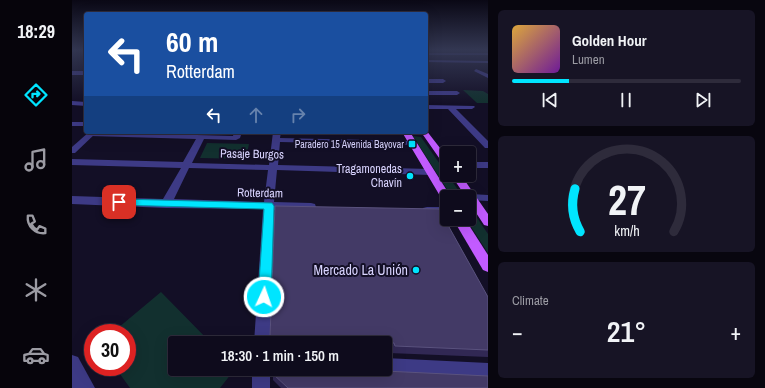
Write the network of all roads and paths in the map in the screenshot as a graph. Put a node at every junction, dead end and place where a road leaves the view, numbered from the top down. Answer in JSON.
{"nodes":[{"id":1,"x":84,"y":69,"type":"edge"},
{"id":2,"x":476,"y":70,"type":"dead end"},
{"id":3,"x":74,"y":73,"type":"edge"},
{"id":4,"x":488,"y":76,"type":"edge"},
{"id":5,"x":428,"y":81,"type":"edge"},
{"id":6,"x":442,"y":81,"type":"dead end"},
{"id":7,"x":428,"y":93,"type":"edge"},
{"id":8,"x":457,"y":93,"type":"dead end"},
{"id":9,"x":72,"y":103,"type":"edge"},
{"id":10,"x":84,"y":104,"type":"edge"},
{"id":11,"x":428,"y":107,"type":"edge"},
{"id":12,"x":450,"y":107,"type":"junction"},
{"id":13,"x":472,"y":108,"type":"dead end"},
{"id":14,"x":72,"y":124,"type":"edge"},
{"id":15,"x":84,"y":124,"type":"edge"},
{"id":16,"x":86,"y":134,"type":"edge"},
{"id":17,"x":88,"y":134,"type":"edge"},
{"id":18,"x":134,"y":134,"type":"edge"},
{"id":19,"x":408,"y":134,"type":"edge"},
{"id":20,"x":427,"y":134,"type":"edge"},
{"id":21,"x":237,"y":135,"type":"edge"},
{"id":22,"x":276,"y":136,"type":"edge"},
{"id":23,"x":201,"y":137,"type":"junction"},
{"id":24,"x":72,"y":142,"type":"edge"},
{"id":25,"x":413,"y":143,"type":"junction"},
{"id":26,"x":488,"y":146,"type":"edge"},
{"id":27,"x":72,"y":151,"type":"edge"},
{"id":28,"x":440,"y":153,"type":"edge"},
{"id":29,"x":72,"y":162,"type":"edge"},
{"id":30,"x":187,"y":164,"type":"junction"},
{"id":31,"x":476,"y":165,"type":"edge"},
{"id":32,"x":273,"y":166,"type":"junction"},
{"id":33,"x":488,"y":166,"type":"edge"},
{"id":34,"x":430,"y":172,"type":"junction"},
{"id":35,"x":441,"y":190,"type":"edge"},
{"id":36,"x":476,"y":197,"type":"edge"},
{"id":37,"x":488,"y":198,"type":"edge"},
{"id":38,"x":72,"y":200,"type":"edge"},
{"id":39,"x":166,"y":204,"type":"junction"},
{"id":40,"x":476,"y":205,"type":"edge"},
{"id":41,"x":269,"y":206,"type":"junction"},
{"id":42,"x":323,"y":207,"type":"edge"},
{"id":43,"x":416,"y":210,"type":"edge"},
{"id":44,"x":440,"y":211,"type":"edge"},
{"id":45,"x":488,"y":222,"type":"edge"},
{"id":46,"x":463,"y":226,"type":"edge"},
{"id":47,"x":488,"y":266,"type":"edge"},
{"id":48,"x":262,"y":336,"type":"edge"},
{"id":49,"x":392,"y":367,"type":"edge"},
{"id":50,"x":488,"y":372,"type":"edge"},
{"id":51,"x":261,"y":376,"type":"edge"},
{"id":52,"x":261,"y":388,"type":"edge"}],
"edges":[{"from":1,"to":3,"type":"street"},
{"from":2,"to":4,"type":"street"},
{"from":5,"to":6,"type":"street"},
{"from":7,"to":8,"type":"street"},
{"from":9,"to":10,"type":"street"},
{"from":11,"to":12,"type":"street"},
{"from":12,"to":13,"type":"street"},
{"from":12,"to":26,"type":"street"},
{"from":14,"to":15,"type":"street"},
{"from":16,"to":24,"type":"street"},
{"from":17,"to":27,"type":"street"},
{"from":18,"to":23,"type":"street"},
{"from":19,"to":25,"type":"main road"},
{"from":20,"to":28,"type":"main road"},
{"from":21,"to":23,"type":"street"},
{"from":22,"to":25,"type":"street"},
{"from":22,"to":32,"type":"street"},
{"from":23,"to":30,"type":"street"},
{"from":25,"to":34,"type":"main road"},
{"from":29,"to":30,"type":"street","name":"Pasaje Burgos"},
{"from":30,"to":32,"type":"street","name":"Pasaje Burgos"},
{"from":30,"to":39,"type":"street"},
{"from":31,"to":33,"type":"street"},
{"from":32,"to":34,"type":"street","name":"Pasaje Burgos"},
{"from":32,"to":41,"type":"street"},
{"from":34,"to":35,"type":"main road"},
{"from":36,"to":37,"type":"street"},
{"from":38,"to":39,"type":"street","name":"Rotterdam"},
{"from":39,"to":41,"type":"street","name":"Rotterdam"},
{"from":40,"to":45,"type":"main road"},
{"from":41,"to":42,"type":"street","name":"Rotterdam"},
{"from":41,"to":48,"type":"street"},
{"from":43,"to":44,"type":"street"},
{"from":46,"to":47,"type":"main road"},
{"from":49,"to":50,"type":"street"},
{"from":51,"to":52,"type":"street"}]}
